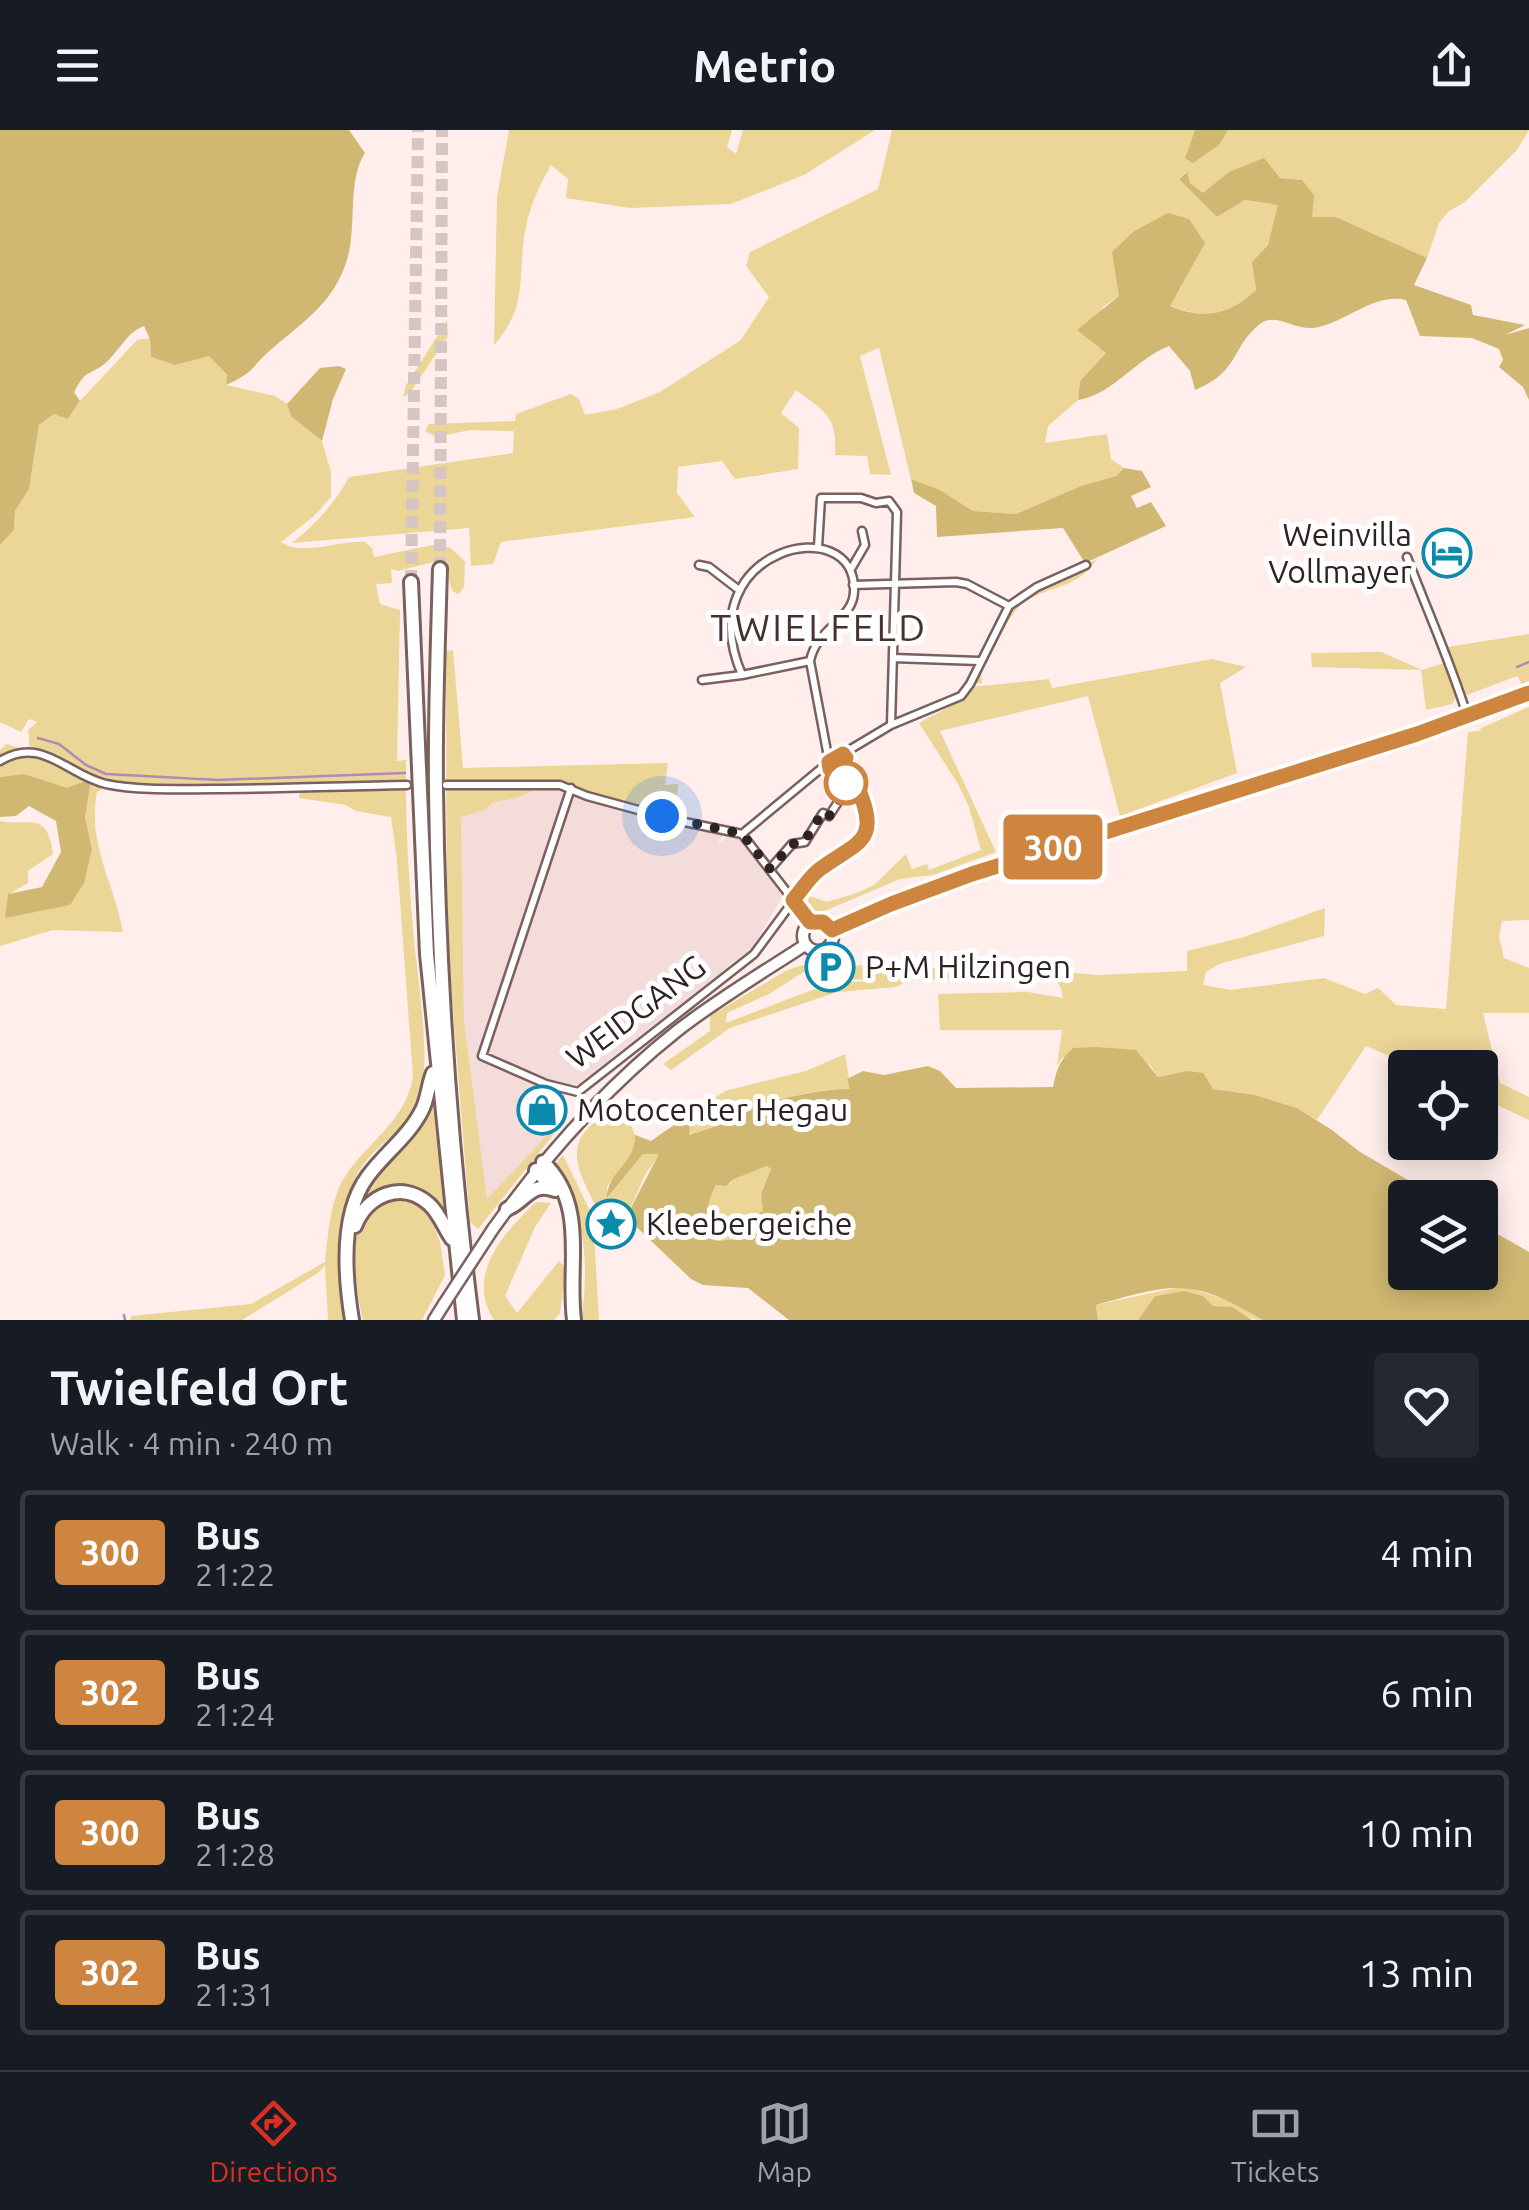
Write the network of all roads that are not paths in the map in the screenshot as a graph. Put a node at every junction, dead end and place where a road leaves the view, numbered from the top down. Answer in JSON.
{"nodes":[{"id":1,"x":862,"y":531,"type":"dead end"},
{"id":2,"x":818,"y":547,"type":"junction"},
{"id":3,"x":1407,"y":558,"type":"dead end"},
{"id":4,"x":699,"y":564,"type":"dead end"},
{"id":5,"x":1086,"y":565,"type":"dead end"},
{"id":6,"x":440,"y":569,"type":"tunnel mouth"},
{"id":7,"x":851,"y":569,"type":"junction"},
{"id":8,"x":411,"y":582,"type":"tunnel mouth"},
{"id":9,"x":893,"y":583,"type":"junction"},
{"id":10,"x":854,"y":584,"type":"junction"},
{"id":11,"x":738,"y":590,"type":"junction"},
{"id":12,"x":1009,"y":606,"type":"junction"},
{"id":13,"x":893,"y":658,"type":"junction"},
{"id":14,"x":810,"y":661,"type":"junction"},
{"id":15,"x":979,"y":661,"type":"junction"},
{"id":16,"x":742,"y":675,"type":"junction"},
{"id":17,"x":702,"y":680,"type":"dead end"},
{"id":18,"x":1529,"y":693,"type":"edge"},
{"id":19,"x":1468,"y":717,"type":"junction"},
{"id":20,"x":891,"y":724,"type":"junction"},
{"id":21,"x":843,"y":754,"type":"junction"},
{"id":22,"x":0,"y":761,"type":"edge"},
{"id":23,"x":829,"y":762,"type":"junction"},
{"id":24,"x":407,"y":785,"type":"dead end"},
{"id":25,"x":446,"y":785,"type":"dead end"},
{"id":26,"x":849,"y":785,"type":"dead end"},
{"id":27,"x":571,"y":788,"type":"junction"},
{"id":28,"x":742,"y":834,"type":"junction"},
{"id":29,"x":770,"y":869,"type":"junction"},
{"id":30,"x":793,"y":900,"type":"junction"},
{"id":31,"x":810,"y":922,"type":"junction"},
{"id":32,"x":832,"y":930,"type":"junction"},
{"id":33,"x":806,"y":945,"type":"junction"},
{"id":34,"x":436,"y":1066,"type":"junction"},
{"id":35,"x":539,"y":1166,"type":"junction"},
{"id":36,"x":555,"y":1190,"type":"junction"},
{"id":37,"x":569,"y":1206,"type":"junction"},
{"id":38,"x":507,"y":1209,"type":"junction"},
{"id":39,"x":454,"y":1241,"type":"junction"},
{"id":40,"x":468,"y":1282,"type":"junction"},
{"id":41,"x":571,"y":1316,"type":"edge"},
{"id":42,"x":355,"y":1320,"type":"edge"},
{"id":43,"x":434,"y":1320,"type":"edge"},
{"id":44,"x":464,"y":1320,"type":"edge"},
{"id":45,"x":472,"y":1320,"type":"edge"},
{"id":46,"x":482,"y":1320,"type":"edge"}],
"edges":[{"from":1,"to":7,"type":"street"},
{"from":2,"to":7,"type":"street"},
{"from":2,"to":9,"type":"street"},
{"from":2,"to":11,"type":"street"},
{"from":3,"to":19,"type":"street"},
{"from":4,"to":11,"type":"street"},
{"from":5,"to":12,"type":"street"},
{"from":6,"to":40,"type":"highway"},
{"from":7,"to":10,"type":"street"},
{"from":8,"to":34,"type":"highway"},
{"from":9,"to":10,"type":"street"},
{"from":9,"to":12,"type":"street"},
{"from":9,"to":13,"type":"street"},
{"from":10,"to":14,"type":"street"},
{"from":11,"to":16,"type":"street"},
{"from":12,"to":15,"type":"street"},
{"from":13,"to":15,"type":"street"},
{"from":13,"to":20,"type":"street"},
{"from":14,"to":16,"type":"street"},
{"from":14,"to":23,"type":"street"},
{"from":15,"to":20,"type":"street"},
{"from":16,"to":17,"type":"street"},
{"from":18,"to":19,"type":"main road"},
{"from":19,"to":32,"type":"main road"},
{"from":20,"to":21,"type":"street"},
{"from":21,"to":23,"type":"street"},
{"from":21,"to":30,"type":"street"},
{"from":22,"to":24,"type":"street"},
{"from":23,"to":28,"type":"street"},
{"from":25,"to":27,"type":"street"},
{"from":26,"to":29,"type":"street"},
{"from":27,"to":28,"type":"street"},
{"from":27,"to":30,"type":"street","name":"WEIDGANG"},
{"from":28,"to":29,"type":"street"},
{"from":29,"to":30,"type":"street"},
{"from":30,"to":31,"type":"street"},
{"from":31,"to":32,"type":"main road"},
{"from":31,"to":33,"type":"main road"},
{"from":32,"to":33,"type":"main road"},
{"from":33,"to":35,"type":"main road"},
{"from":34,"to":39,"type":"highway"},
{"from":34,"to":42,"type":"highway"},
{"from":35,"to":36,"type":"highway"},
{"from":35,"to":37,"type":"highway"},
{"from":35,"to":38,"type":"main road"},
{"from":36,"to":37,"type":"highway"},
{"from":36,"to":38,"type":"highway"},
{"from":37,"to":41,"type":"highway"},
{"from":38,"to":43,"type":"main road","bridge":true},
{"from":39,"to":42,"type":"highway"},
{"from":39,"to":44,"type":"highway"},
{"from":40,"to":45,"type":"highway"},
{"from":40,"to":46,"type":"highway"}]}
